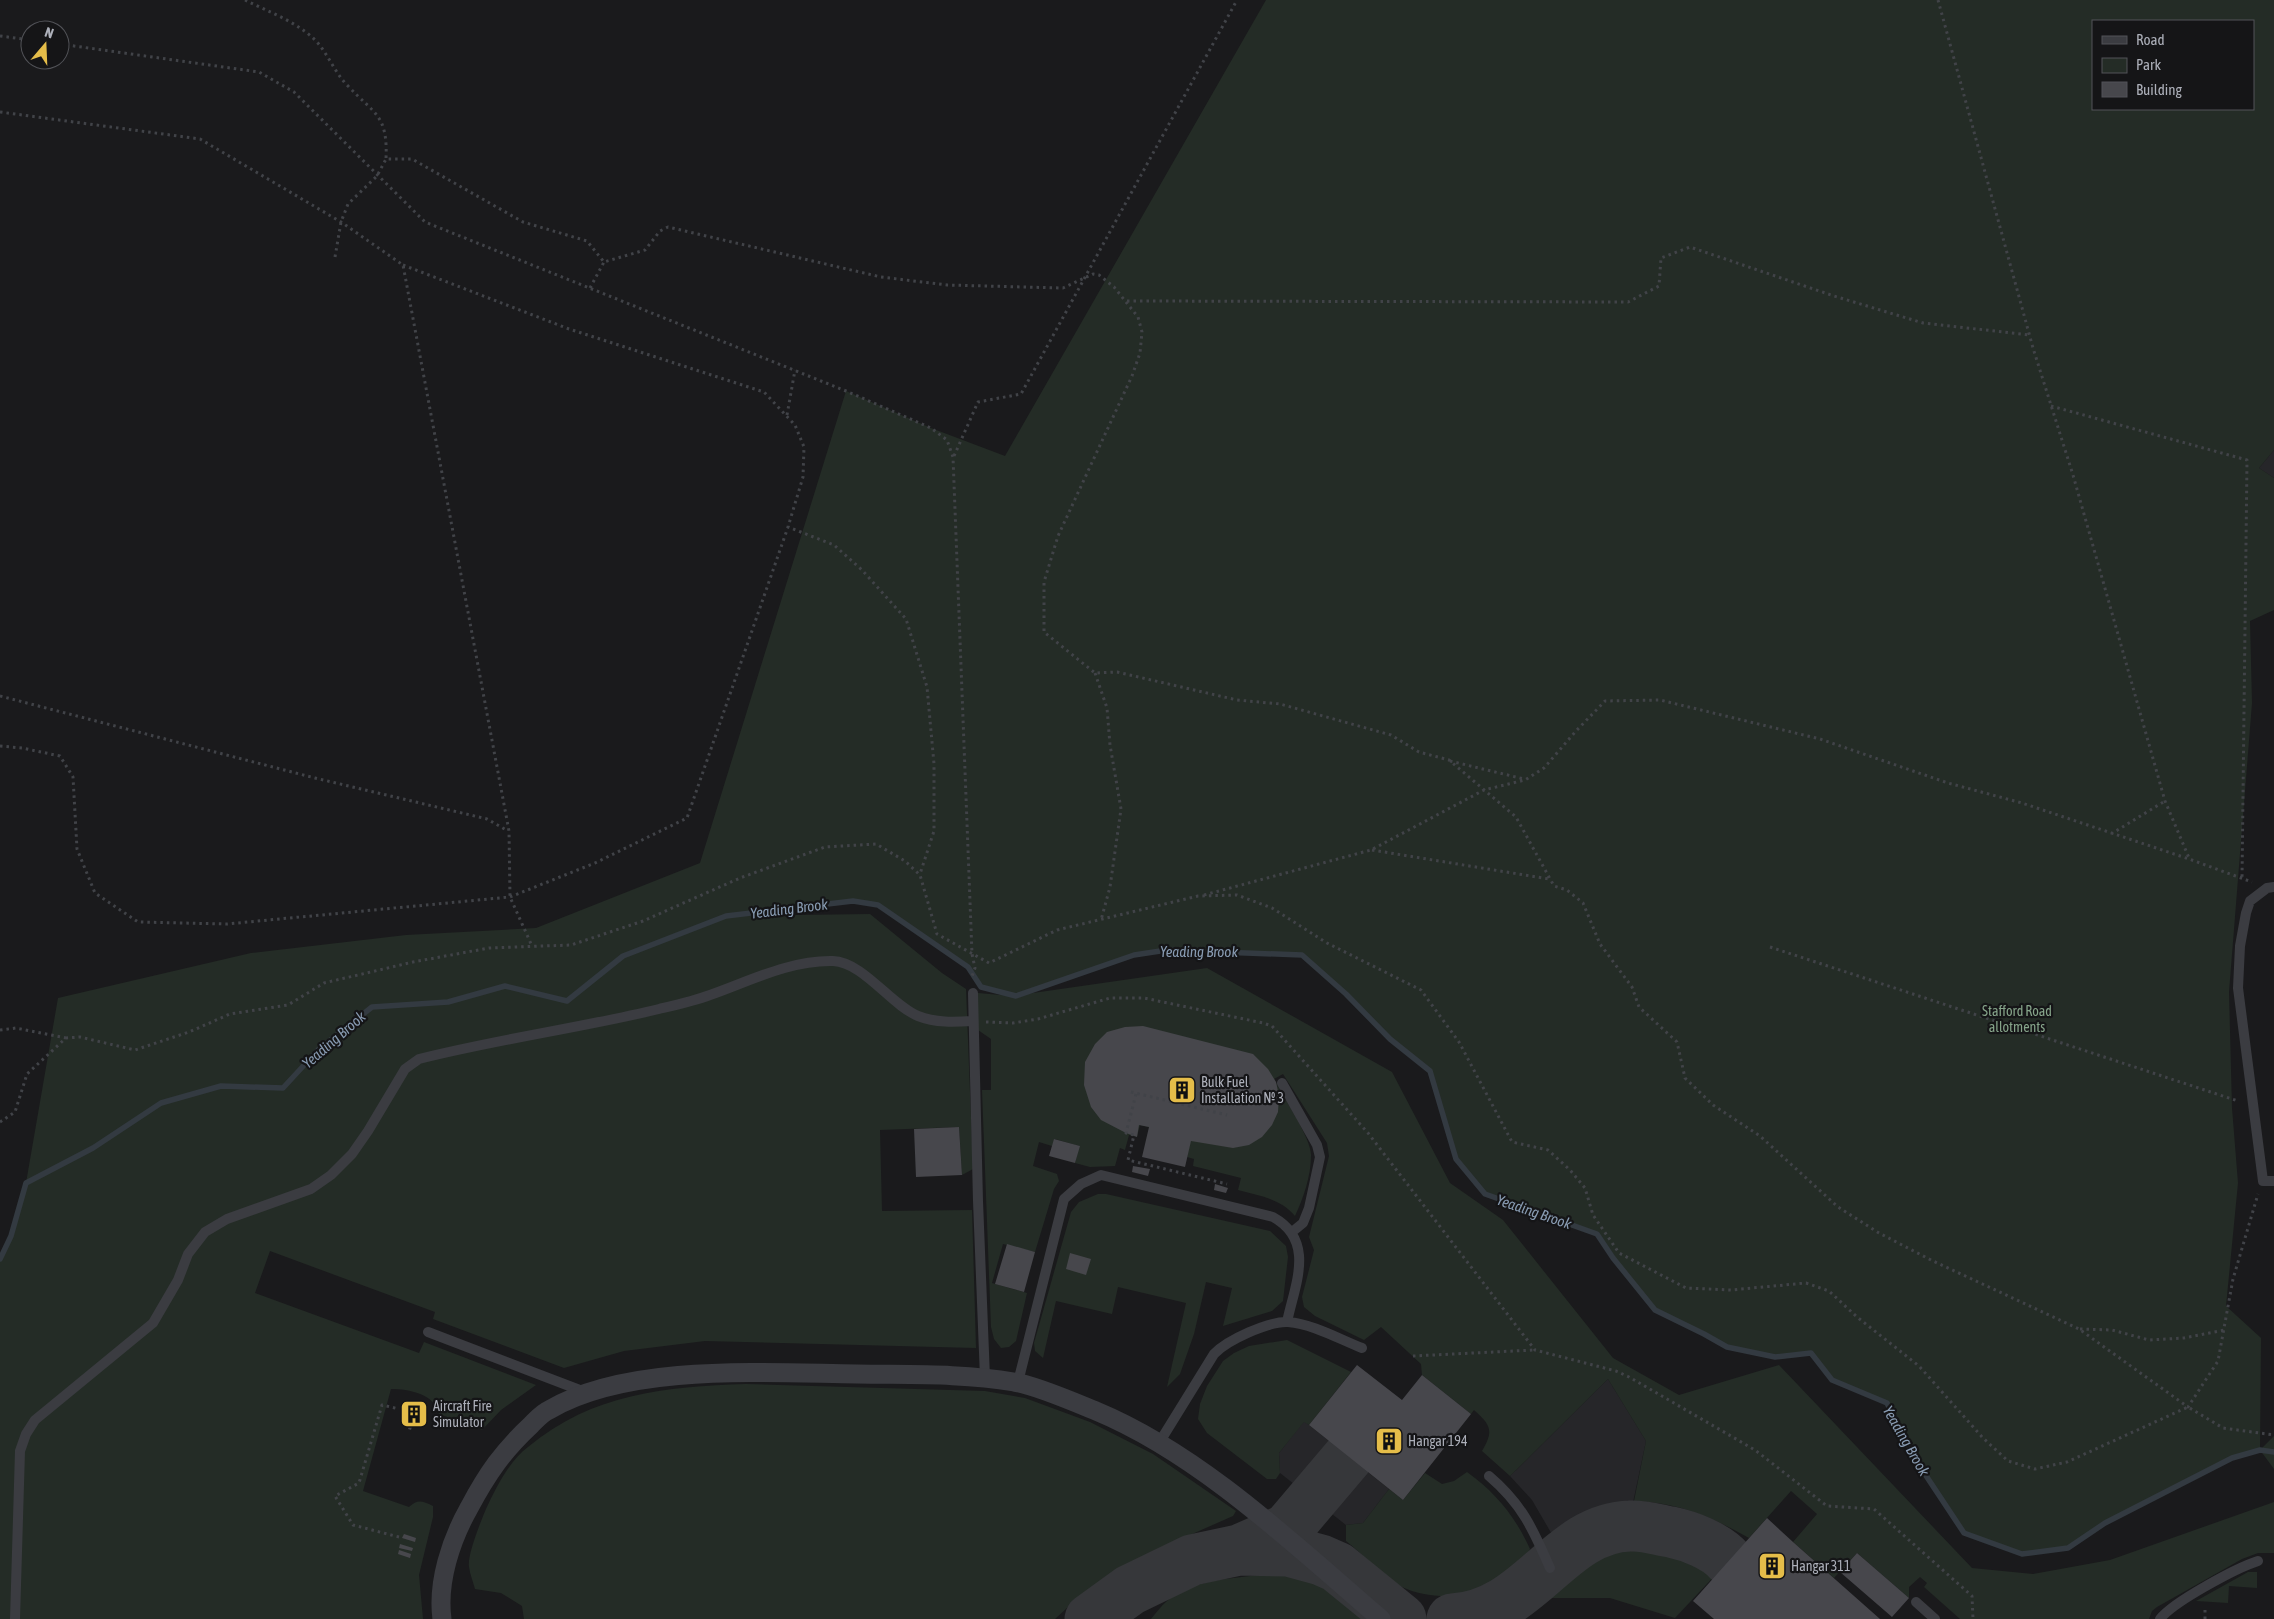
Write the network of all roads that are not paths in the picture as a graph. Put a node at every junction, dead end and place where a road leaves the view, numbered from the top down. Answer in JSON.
{"nodes":[{"id":1,"x":2271,"y":888,"type":"edge"},
{"id":2,"x":973,"y":993,"type":"dead end"},
{"id":3,"x":973,"y":1021,"type":"junction"},
{"id":4,"x":1282,"y":1083,"type":"dead end"},
{"id":5,"x":2268,"y":1181,"type":"road end"},
{"id":6,"x":1292,"y":1232,"type":"junction"},
{"id":7,"x":1287,"y":1322,"type":"junction"},
{"id":8,"x":428,"y":1332,"type":"dead end"},
{"id":9,"x":1362,"y":1348,"type":"dead end"},
{"id":10,"x":985,"y":1378,"type":"junction"},
{"id":11,"x":1018,"y":1382,"type":"junction"},
{"id":12,"x":585,"y":1392,"type":"junction"},
{"id":13,"x":1159,"y":1443,"type":"junction"},
{"id":14,"x":1489,"y":1476,"type":"dead end"},
{"id":15,"x":2258,"y":1561,"type":"dead end"},
{"id":16,"x":1550,"y":1568,"type":"dead end"},
{"id":17,"x":1916,"y":1602,"type":"dead end"},
{"id":18,"x":2175,"y":1606,"type":"junction"},
{"id":19,"x":2189,"y":1607,"type":"dead end"},
{"id":20,"x":15,"y":1619,"type":"edge"},
{"id":21,"x":442,"y":1619,"type":"edge"},
{"id":22,"x":1381,"y":1619,"type":"edge"},
{"id":23,"x":1935,"y":1619,"type":"edge"},
{"id":24,"x":2160,"y":1619,"type":"edge"}],
"edges":[{"from":1,"to":5,"type":"lane"},
{"from":2,"to":3,"type":"lane"},
{"from":3,"to":10,"type":"lane"},
{"from":3,"to":20,"type":"lane"},
{"from":4,"to":6,"type":"lane"},
{"from":6,"to":7,"type":"lane"},
{"from":6,"to":11,"type":"lane"},
{"from":7,"to":9,"type":"lane"},
{"from":7,"to":13,"type":"lane"},
{"from":8,"to":12,"type":"lane"},
{"from":10,"to":11,"type":"street"},
{"from":10,"to":12,"type":"street"},
{"from":11,"to":13,"type":"street"},
{"from":12,"to":21,"type":"street"},
{"from":13,"to":22,"type":"street"},
{"from":14,"to":16,"type":"lane"},
{"from":15,"to":18,"type":"lane"},
{"from":17,"to":23,"type":"lane"},
{"from":18,"to":19,"type":"lane"},
{"from":18,"to":24,"type":"lane"}]}
